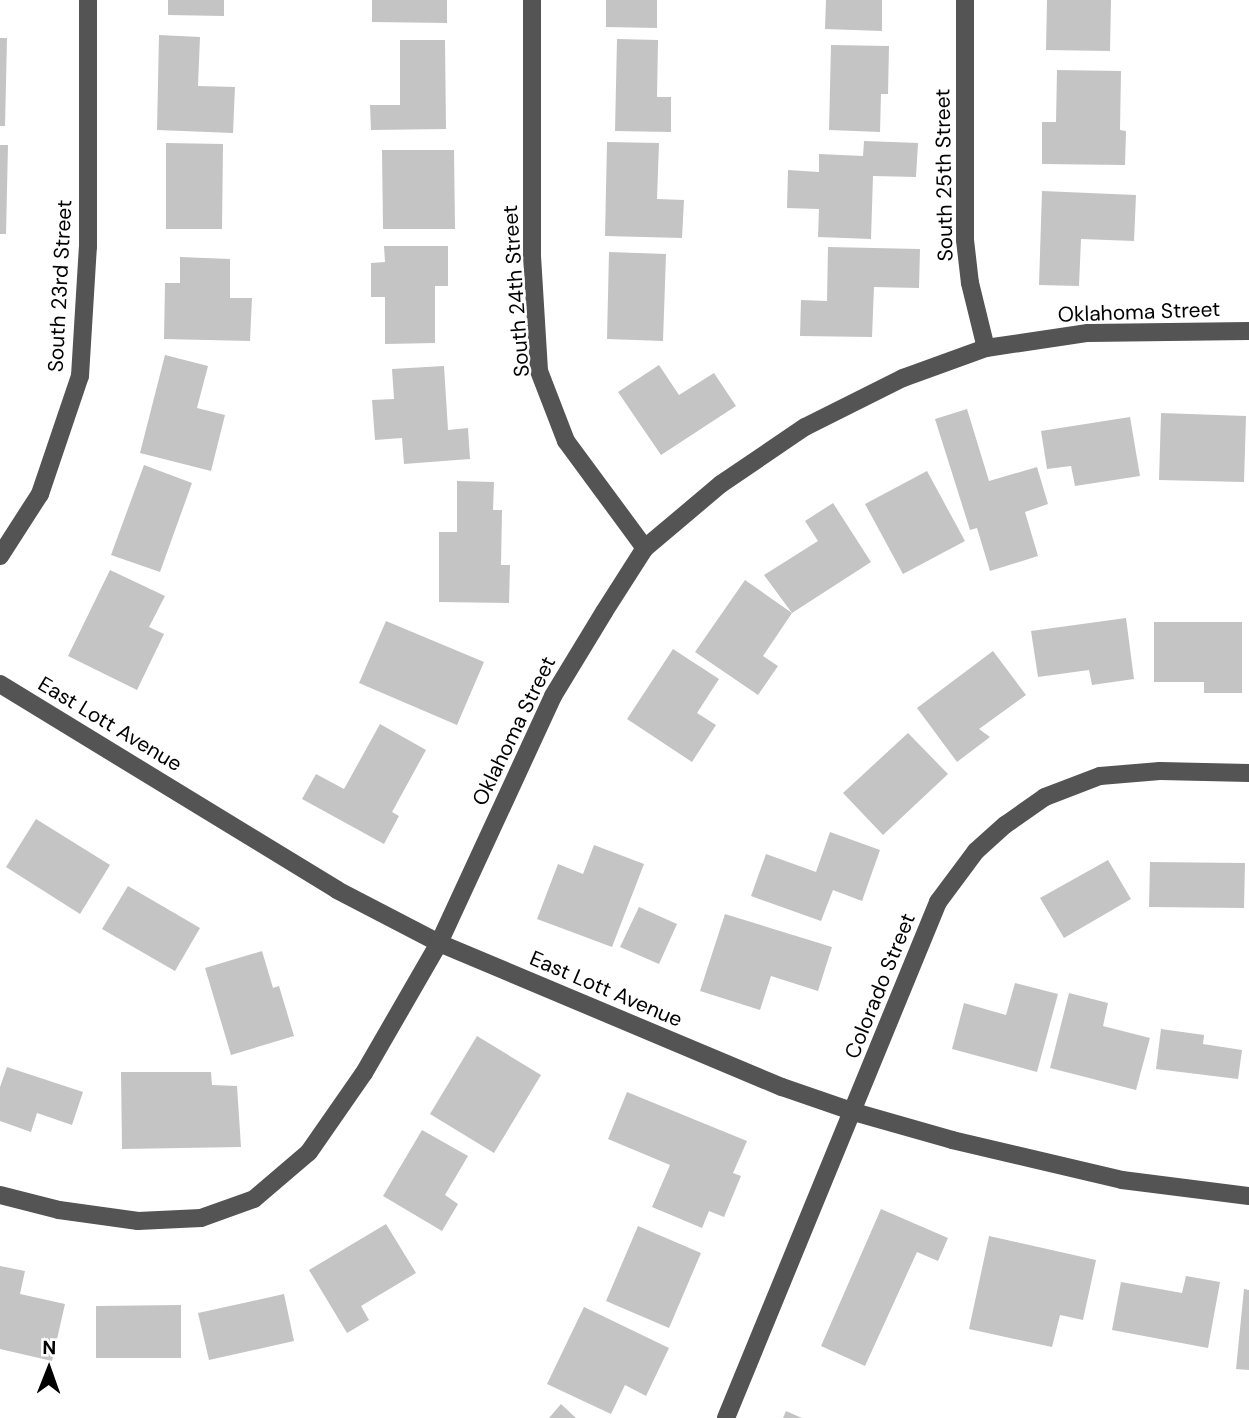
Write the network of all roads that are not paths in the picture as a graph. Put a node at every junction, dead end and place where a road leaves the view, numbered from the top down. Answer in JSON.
{"nodes":[{"id":1,"x":88,"y":0,"type":"edge"},
{"id":2,"x":532,"y":0,"type":"edge"},
{"id":3,"x":965,"y":0,"type":"edge"},
{"id":4,"x":1249,"y":331,"type":"edge"},
{"id":5,"x":986,"y":348,"type":"junction"},
{"id":6,"x":645,"y":548,"type":"junction"},
{"id":7,"x":0,"y":556,"type":"edge"},
{"id":8,"x":0,"y":684,"type":"edge"},
{"id":9,"x":1249,"y":773,"type":"edge"},
{"id":10,"x":439,"y":943,"type":"junction"},
{"id":11,"x":854,"y":1112,"type":"junction"},
{"id":12,"x":0,"y":1195,"type":"edge"},
{"id":13,"x":1249,"y":1196,"type":"edge"},
{"id":14,"x":726,"y":1418,"type":"edge"}],
"edges":[{"from":1,"to":7,"type":"street","name":"South 23rd Street"},
{"from":2,"to":6,"type":"street","name":"South 24th Street"},
{"from":3,"to":5,"type":"street","name":"South 25th Street"},
{"from":4,"to":5,"type":"street","name":"Oklahoma Street"},
{"from":5,"to":6,"type":"street","name":"Oklahoma Street"},
{"from":6,"to":10,"type":"street","name":"Oklahoma Street"},
{"from":8,"to":10,"type":"street","name":"East Lott Avenue"},
{"from":9,"to":11,"type":"street","name":"Colorado Street"},
{"from":10,"to":11,"type":"street","name":"East Lott Avenue"},
{"from":10,"to":12,"type":"street","name":"Oklahoma Street"},
{"from":11,"to":13,"type":"street","name":"East Lott Avenue"},
{"from":11,"to":14,"type":"street","name":"Colorado Street"}]}
